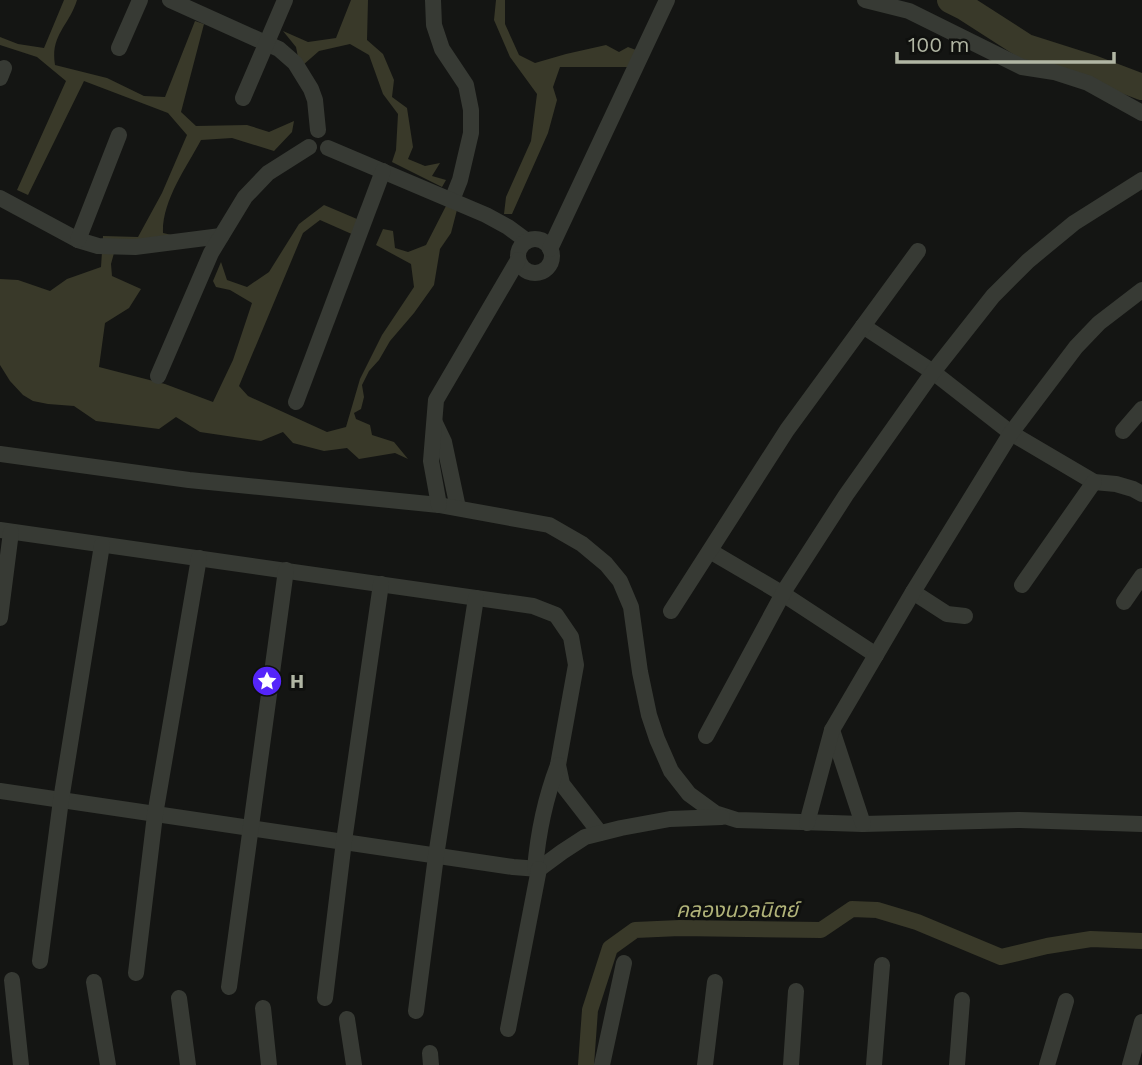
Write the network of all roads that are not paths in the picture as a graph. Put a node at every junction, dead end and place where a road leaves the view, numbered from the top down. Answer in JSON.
{"nodes":[{"id":1,"x":140,"y":0,"type":"edge"},
{"id":2,"x":170,"y":0,"type":"edge"},
{"id":3,"x":285,"y":0,"type":"edge"},
{"id":4,"x":433,"y":0,"type":"edge"},
{"id":5,"x":667,"y":0,"type":"edge"},
{"id":6,"x":865,"y":0,"type":"edge"},
{"id":7,"x":265,"y":43,"type":"junction"},
{"id":8,"x":119,"y":48,"type":"dead end"},
{"id":9,"x":243,"y":98,"type":"dead end"},
{"id":10,"x":1142,"y":113,"type":"edge"},
{"id":11,"x":318,"y":130,"type":"junction"},
{"id":12,"x":119,"y":135,"type":"dead end"},
{"id":13,"x":309,"y":147,"type":"junction"},
{"id":14,"x":328,"y":148,"type":"junction"},
{"id":15,"x":383,"y":171,"type":"junction"},
{"id":16,"x":1142,"y":180,"type":"edge"},
{"id":17,"x":455,"y":190,"type":"junction"},
{"id":18,"x":0,"y":198,"type":"edge"},
{"id":19,"x":221,"y":236,"type":"junction"},
{"id":20,"x":78,"y":240,"type":"junction"},
{"id":21,"x":527,"y":241,"type":"junction"},
{"id":22,"x":550,"y":249,"type":"junction"},
{"id":23,"x":918,"y":251,"type":"dead end"},
{"id":24,"x":518,"y":260,"type":"junction"},
{"id":25,"x":1142,"y":290,"type":"edge"},
{"id":26,"x":863,"y":326,"type":"junction"},
{"id":27,"x":933,"y":372,"type":"junction"},
{"id":28,"x":158,"y":376,"type":"dead end"},
{"id":29,"x":296,"y":402,"type":"dead end"},
{"id":30,"x":1142,"y":409,"type":"edge"},
{"id":31,"x":434,"y":421,"type":"junction"},
{"id":32,"x":1123,"y":431,"type":"dead end"},
{"id":33,"x":1011,"y":433,"type":"junction"},
{"id":34,"x":0,"y":454,"type":"edge"},
{"id":35,"x":1094,"y":482,"type":"junction"},
{"id":36,"x":1142,"y":494,"type":"edge"},
{"id":37,"x":439,"y":505,"type":"junction"},
{"id":38,"x":458,"y":508,"type":"junction"},
{"id":39,"x":6,"y":531,"type":"edge"},
{"id":40,"x":102,"y":545,"type":"junction"},
{"id":41,"x":710,"y":551,"type":"junction"},
{"id":42,"x":199,"y":558,"type":"junction"},
{"id":43,"x":286,"y":570,"type":"junction"},
{"id":44,"x":1142,"y":576,"type":"edge"},
{"id":45,"x":381,"y":584,"type":"junction"},
{"id":46,"x":1022,"y":585,"type":"dead end"},
{"id":47,"x":912,"y":592,"type":"junction"},
{"id":48,"x":783,"y":594,"type":"junction"},
{"id":49,"x":476,"y":598,"type":"junction"},
{"id":50,"x":1124,"y":602,"type":"dead end"},
{"id":51,"x":671,"y":611,"type":"dead end"},
{"id":52,"x":965,"y":617,"type":"dead end"},
{"id":53,"x":0,"y":618,"type":"edge"},
{"id":54,"x":876,"y":655,"type":"junction"},
{"id":55,"x":832,"y":730,"type":"junction"},
{"id":56,"x":706,"y":736,"type":"dead end"},
{"id":57,"x":558,"y":765,"type":"junction"},
{"id":58,"x":0,"y":790,"type":"edge"},
{"id":59,"x":61,"y":800,"type":"junction"},
{"id":60,"x":155,"y":815,"type":"junction"},
{"id":61,"x":726,"y":817,"type":"junction"},
{"id":62,"x":807,"y":823,"type":"junction"},
{"id":63,"x":863,"y":824,"type":"junction"},
{"id":64,"x":1142,"y":824,"type":"edge"},
{"id":65,"x":251,"y":828,"type":"junction"},
{"id":66,"x":600,"y":833,"type":"junction"},
{"id":67,"x":344,"y":841,"type":"junction"},
{"id":68,"x":436,"y":856,"type":"junction"},
{"id":69,"x":537,"y":869,"type":"junction"},
{"id":70,"x":40,"y":961,"type":"dead end"},
{"id":71,"x":624,"y":963,"type":"dead end"},
{"id":72,"x":882,"y":965,"type":"dead end"},
{"id":73,"x":136,"y":973,"type":"dead end"},
{"id":74,"x":12,"y":980,"type":"dead end"},
{"id":75,"x":94,"y":982,"type":"dead end"},
{"id":76,"x":715,"y":982,"type":"dead end"},
{"id":77,"x":229,"y":987,"type":"dead end"},
{"id":78,"x":796,"y":991,"type":"dead end"},
{"id":79,"x":179,"y":998,"type":"dead end"},
{"id":80,"x":326,"y":998,"type":"dead end"},
{"id":81,"x":962,"y":1000,"type":"dead end"},
{"id":82,"x":1066,"y":1001,"type":"dead end"},
{"id":83,"x":263,"y":1008,"type":"dead end"},
{"id":84,"x":416,"y":1011,"type":"dead end"},
{"id":85,"x":346,"y":1019,"type":"dead end"},
{"id":86,"x":1142,"y":1022,"type":"edge"},
{"id":87,"x":508,"y":1029,"type":"dead end"},
{"id":88,"x":21,"y":1065,"type":"edge"},
{"id":89,"x":108,"y":1065,"type":"edge"},
{"id":90,"x":188,"y":1065,"type":"edge"},
{"id":91,"x":269,"y":1065,"type":"edge"},
{"id":92,"x":354,"y":1065,"type":"edge"},
{"id":93,"x":603,"y":1065,"type":"edge"},
{"id":94,"x":705,"y":1065,"type":"edge"},
{"id":95,"x":791,"y":1065,"type":"edge"},
{"id":96,"x":874,"y":1065,"type":"edge"},
{"id":97,"x":957,"y":1065,"type":"edge"},
{"id":98,"x":1047,"y":1065,"type":"edge"},
{"id":99,"x":1130,"y":1065,"type":"edge"}],
"edges":[{"from":1,"to":8,"type":"street"},
{"from":2,"to":7,"type":"street"},
{"from":3,"to":7,"type":"street"},
{"from":4,"to":17,"type":"street"},
{"from":5,"to":22,"type":"street"},
{"from":6,"to":10,"type":"street"},
{"from":7,"to":9,"type":"street"},
{"from":7,"to":11,"type":"street"},
{"from":11,"to":13,"type":"street"},
{"from":11,"to":14,"type":"street"},
{"from":12,"to":20,"type":"street"},
{"from":13,"to":14,"type":"street"},
{"from":13,"to":19,"type":"street"},
{"from":14,"to":15,"type":"street"},
{"from":15,"to":17,"type":"street"},
{"from":15,"to":29,"type":"street"},
{"from":16,"to":27,"type":"street"},
{"from":17,"to":21,"type":"street"},
{"from":18,"to":20,"type":"street"},
{"from":19,"to":20,"type":"street"},
{"from":19,"to":28,"type":"street"},
{"from":21,"to":22,"type":"street"},
{"from":21,"to":24,"type":"street"},
{"from":22,"to":24,"type":"street"},
{"from":23,"to":26,"type":"street"},
{"from":24,"to":31,"type":"street"},
{"from":25,"to":33,"type":"street"},
{"from":26,"to":27,"type":"street"},
{"from":26,"to":41,"type":"street"},
{"from":27,"to":33,"type":"street"},
{"from":27,"to":48,"type":"street"},
{"from":30,"to":32,"type":"street"},
{"from":31,"to":37,"type":"street"},
{"from":31,"to":38,"type":"street"},
{"from":33,"to":35,"type":"street"},
{"from":33,"to":47,"type":"street"},
{"from":34,"to":37,"type":"street"},
{"from":35,"to":36,"type":"street"},
{"from":35,"to":46,"type":"street"},
{"from":37,"to":38,"type":"street"},
{"from":38,"to":61,"type":"street"},
{"from":39,"to":40,"type":"street"},
{"from":39,"to":53,"type":"street"},
{"from":40,"to":42,"type":"street"},
{"from":40,"to":59,"type":"street"},
{"from":41,"to":48,"type":"street"},
{"from":41,"to":51,"type":"street"},
{"from":42,"to":43,"type":"street"},
{"from":42,"to":60,"type":"street"},
{"from":43,"to":45,"type":"street"},
{"from":43,"to":65,"type":"street"},
{"from":44,"to":50,"type":"street"},
{"from":45,"to":49,"type":"street"},
{"from":45,"to":67,"type":"street"},
{"from":47,"to":52,"type":"street"},
{"from":47,"to":54,"type":"street"},
{"from":48,"to":54,"type":"street"},
{"from":48,"to":56,"type":"street"},
{"from":49,"to":57,"type":"street"},
{"from":49,"to":68,"type":"street"},
{"from":54,"to":55,"type":"street"},
{"from":55,"to":62,"type":"street"},
{"from":55,"to":63,"type":"street"},
{"from":57,"to":66,"type":"street"},
{"from":57,"to":69,"type":"street"},
{"from":58,"to":59,"type":"street"},
{"from":59,"to":60,"type":"street"},
{"from":59,"to":70,"type":"street"},
{"from":60,"to":65,"type":"street"},
{"from":60,"to":73,"type":"street"},
{"from":61,"to":62,"type":"street"},
{"from":61,"to":66,"type":"street"},
{"from":62,"to":63,"type":"street"},
{"from":63,"to":64,"type":"street"},
{"from":65,"to":67,"type":"street"},
{"from":65,"to":77,"type":"street"},
{"from":66,"to":69,"type":"street"},
{"from":67,"to":68,"type":"street"},
{"from":67,"to":80,"type":"street"},
{"from":68,"to":69,"type":"street"},
{"from":68,"to":84,"type":"street"},
{"from":69,"to":87,"type":"street"},
{"from":71,"to":93,"type":"street"},
{"from":72,"to":96,"type":"street"},
{"from":74,"to":88,"type":"street"},
{"from":75,"to":89,"type":"street"},
{"from":76,"to":94,"type":"street"},
{"from":78,"to":95,"type":"street"},
{"from":79,"to":90,"type":"street"},
{"from":81,"to":97,"type":"street"},
{"from":82,"to":98,"type":"street"},
{"from":83,"to":91,"type":"street"},
{"from":85,"to":92,"type":"street"},
{"from":86,"to":99,"type":"street"}]}
